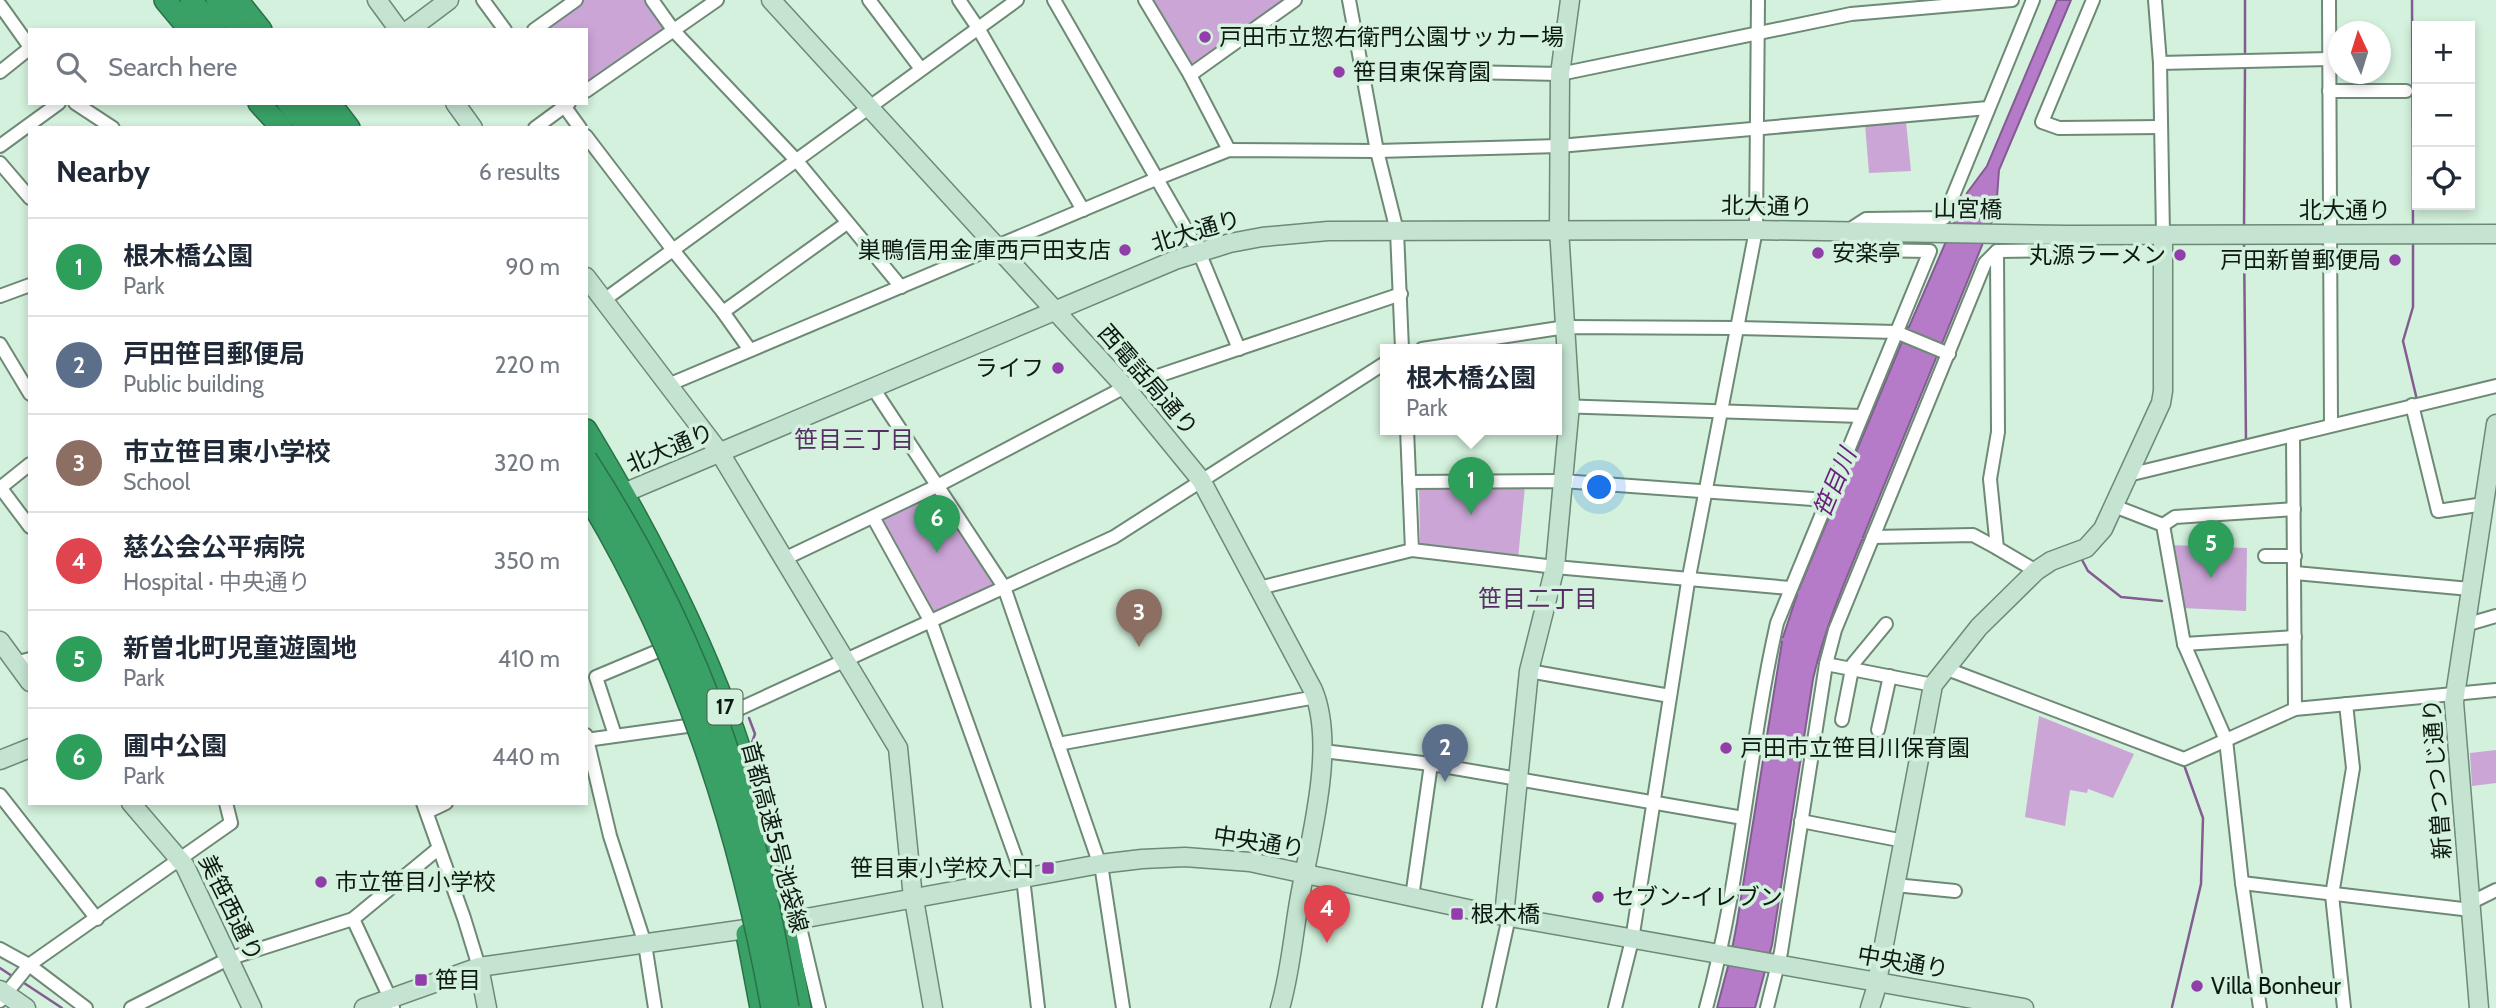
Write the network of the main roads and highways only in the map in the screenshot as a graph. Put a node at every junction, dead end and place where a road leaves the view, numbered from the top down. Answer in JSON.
{"nodes":[{"id":1,"x":164,"y":0,"type":"edge"},
{"id":2,"x":180,"y":0,"type":"edge"},
{"id":3,"x":191,"y":0,"type":"edge"},
{"id":4,"x":204,"y":0,"type":"edge"},
{"id":5,"x":210,"y":0,"type":"edge"},
{"id":6,"x":217,"y":0,"type":"edge"},
{"id":7,"x":223,"y":0,"type":"edge"},
{"id":8,"x":237,"y":0,"type":"edge"},
{"id":9,"x":253,"y":0,"type":"edge"},
{"id":10,"x":188,"y":28,"type":"edge"},
{"id":11,"x":203,"y":28,"type":"edge"},
{"id":12,"x":213,"y":28,"type":"edge"},
{"id":13,"x":226,"y":28,"type":"edge"},
{"id":14,"x":232,"y":28,"type":"edge"},
{"id":15,"x":239,"y":28,"type":"edge"},
{"id":16,"x":240,"y":28,"type":"edge"},
{"id":17,"x":246,"y":28,"type":"edge"},
{"id":18,"x":259,"y":28,"type":"edge"},
{"id":19,"x":273,"y":28,"type":"edge"},
{"id":20,"x":263,"y":105,"type":"edge"},
{"id":21,"x":277,"y":105,"type":"edge"},
{"id":22,"x":290,"y":105,"type":"edge"},
{"id":23,"x":295,"y":105,"type":"edge"},
{"id":24,"x":302,"y":105,"type":"edge"},
{"id":25,"x":310,"y":105,"type":"edge"},
{"id":26,"x":319,"y":105,"type":"edge"},
{"id":27,"x":332,"y":105,"type":"edge"},
{"id":28,"x":280,"y":126,"type":"edge"},
{"id":29,"x":294,"y":126,"type":"edge"},
{"id":30,"x":306,"y":126,"type":"edge"},
{"id":31,"x":311,"y":126,"type":"edge"},
{"id":32,"x":318,"y":126,"type":"edge"},
{"id":33,"x":326,"y":126,"type":"edge"},
{"id":34,"x":335,"y":126,"type":"edge"},
{"id":35,"x":347,"y":126,"type":"edge"},
{"id":36,"x":588,"y":433,"type":"edge"},
{"id":37,"x":588,"y":462,"type":"edge"},
{"id":38,"x":588,"y":497,"type":"edge"},
{"id":39,"x":588,"y":518,"type":"edge"},
{"id":40,"x":629,"y":548,"type":"dead end"},
{"id":41,"x":686,"y":666,"type":"junction"},
{"id":42,"x":704,"y":714,"type":"junction"},
{"id":43,"x":755,"y":892,"type":"dead end"},
{"id":44,"x":774,"y":976,"type":"dead end"},
{"id":45,"x":761,"y":1008,"type":"edge"},
{"id":46,"x":772,"y":1008,"type":"edge"},
{"id":47,"x":780,"y":1008,"type":"edge"},
{"id":48,"x":788,"y":1008,"type":"edge"},
{"id":49,"x":800,"y":1008,"type":"edge"}],
"edges":[{"from":1,"to":10,"type":"highway"},
{"from":2,"to":11,"type":"highway"},
{"from":3,"to":12,"type":"highway"},
{"from":4,"to":13,"type":"highway"},
{"from":5,"to":14,"type":"highway"},
{"from":6,"to":15,"type":"highway"},
{"from":7,"to":16,"type":"highway"},
{"from":7,"to":17,"type":"highway"},
{"from":8,"to":18,"type":"highway"},
{"from":9,"to":19,"type":"highway"},
{"from":20,"to":28,"type":"highway"},
{"from":21,"to":29,"type":"highway"},
{"from":22,"to":30,"type":"highway"},
{"from":23,"to":31,"type":"highway"},
{"from":24,"to":32,"type":"highway"},
{"from":25,"to":33,"type":"highway"},
{"from":26,"to":34,"type":"highway"},
{"from":27,"to":35,"type":"highway"},
{"from":36,"to":41,"type":"highway","number":"17"},
{"from":37,"to":48,"type":"highway","name":"首都高速5号池袋線","bridge":true},
{"from":38,"to":46,"type":"highway","name":"首都高速5号池袋線","bridge":true},
{"from":39,"to":41,"type":"highway","number":"17"},
{"from":40,"to":41,"type":"highway","number":"17"},
{"from":41,"to":42,"type":"highway","number":"17"},
{"from":41,"to":42,"type":"highway","number":"17"},
{"from":42,"to":43,"type":"highway","number":"17"},
{"from":42,"to":45,"type":"highway","number":"17"},
{"from":42,"to":49,"type":"highway","number":"17"},
{"from":44,"to":47,"type":"highway"}]}
